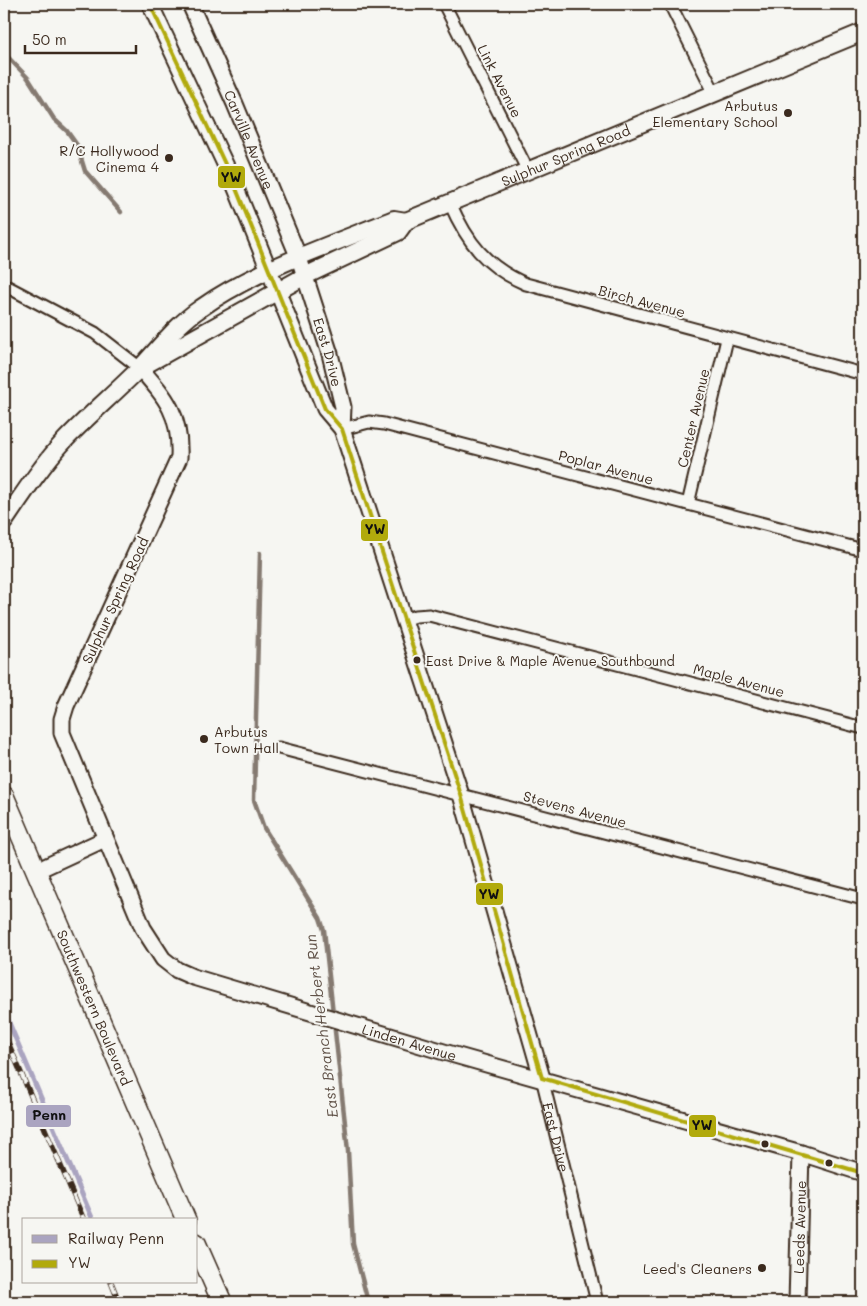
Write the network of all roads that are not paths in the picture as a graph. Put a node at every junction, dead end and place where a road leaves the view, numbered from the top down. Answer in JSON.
{"nodes":[{"id":1,"x":150,"y":4,"type":"edge"},
{"id":2,"x":190,"y":4,"type":"edge"},
{"id":3,"x":444,"y":4,"type":"edge"},
{"id":4,"x":670,"y":4,"type":"edge"},
{"id":5,"x":863,"y":32,"type":"edge"},
{"id":6,"x":715,"y":94,"type":"junction"},
{"id":7,"x":528,"y":171,"type":"junction"},
{"id":8,"x":450,"y":202,"type":"junction"},
{"id":9,"x":406,"y":221,"type":"junction"},
{"id":10,"x":299,"y":258,"type":"junction"},
{"id":11,"x":270,"y":271,"type":"junction"},
{"id":12,"x":305,"y":276,"type":"junction"},
{"id":13,"x":4,"y":285,"type":"edge"},
{"id":14,"x":278,"y":290,"type":"junction"},
{"id":15,"x":727,"y":339,"type":"junction"},
{"id":16,"x":140,"y":368,"type":"junction"},
{"id":17,"x":863,"y":374,"type":"edge"},
{"id":18,"x":342,"y":429,"type":"junction"},
{"id":19,"x":688,"y":504,"type":"junction"},
{"id":20,"x":4,"y":522,"type":"edge"},
{"id":21,"x":863,"y":550,"type":"edge"},
{"id":22,"x":403,"y":620,"type":"junction"},
{"id":23,"x":863,"y":728,"type":"edge"},
{"id":24,"x":279,"y":748,"type":"dead end"},
{"id":25,"x":461,"y":794,"type":"junction"},
{"id":26,"x":4,"y":796,"type":"edge"},
{"id":27,"x":105,"y":839,"type":"junction"},
{"id":28,"x":36,"y":871,"type":"junction"},
{"id":29,"x":863,"y":899,"type":"edge"},
{"id":30,"x":542,"y":1078,"type":"junction"},
{"id":31,"x":800,"y":1153,"type":"junction"},
{"id":32,"x":863,"y":1173,"type":"edge"},
{"id":33,"x":185,"y":1218,"type":"edge"},
{"id":34,"x":198,"y":1247,"type":"edge"},
{"id":35,"x":222,"y":1302,"type":"edge"},
{"id":36,"x":597,"y":1302,"type":"edge"},
{"id":37,"x":797,"y":1302,"type":"edge"}],
"edges":[{"from":1,"to":11,"type":"street","name":"East Drive"},
{"from":2,"to":10,"type":"street","name":"Carville Avenue"},
{"from":3,"to":7,"type":"street","name":"Link Avenue"},
{"from":4,"to":6,"type":"street"},
{"from":5,"to":6,"type":"main road","name":"Sulphur Spring Road"},
{"from":6,"to":7,"type":"main road","name":"Sulphur Spring Road"},
{"from":7,"to":8,"type":"main road","name":"Sulphur Spring Road"},
{"from":8,"to":9,"type":"main road","name":"Sulphur Spring Road"},
{"from":8,"to":15,"type":"street","name":"Birch Avenue"},
{"from":9,"to":10,"type":"main road","name":"Sulphur Spring Road"},
{"from":9,"to":12,"type":"main road","name":"Sulphur Spring Road"},
{"from":10,"to":11,"type":"main road","name":"Sulphur Spring Road"},
{"from":10,"to":12,"type":"street","name":"Carville Avenue"},
{"from":11,"to":14,"type":"street","name":"East Drive"},
{"from":11,"to":16,"type":"main road","name":"Sulphur Spring Road"},
{"from":12,"to":14,"type":"main road","name":"Sulphur Spring Road"},
{"from":12,"to":18,"type":"street","name":"East Drive"},
{"from":13,"to":16,"type":"street"},
{"from":14,"to":16,"type":"main road","name":"Sulphur Spring Road"},
{"from":14,"to":18,"type":"street","name":"East Drive"},
{"from":15,"to":17,"type":"street","name":"Birch Avenue"},
{"from":15,"to":19,"type":"street","name":"Center Avenue"},
{"from":16,"to":20,"type":"main road","name":"Sulphur Spring Road"},
{"from":16,"to":27,"type":"street","name":"Sulphur Spring Road"},
{"from":18,"to":19,"type":"street","name":"Poplar Avenue"},
{"from":18,"to":22,"type":"street","name":"East Drive"},
{"from":19,"to":21,"type":"street","name":"Poplar Avenue"},
{"from":22,"to":23,"type":"street","name":"Maple Avenue"},
{"from":22,"to":25,"type":"street","name":"East Drive"},
{"from":24,"to":25,"type":"street","name":"Stevens Avenue"},
{"from":25,"to":29,"type":"street","name":"Stevens Avenue"},
{"from":25,"to":30,"type":"street","name":"East Drive"},
{"from":26,"to":28,"type":"main road","name":"Southwestern Boulevard"},
{"from":27,"to":28,"type":"street"},
{"from":27,"to":30,"type":"street","name":"Linden Avenue"},
{"from":28,"to":33,"type":"main road","name":"Southwestern Boulevard"},
{"from":30,"to":31,"type":"street","name":"Linden Avenue"},
{"from":30,"to":36,"type":"street","name":"East Drive"},
{"from":31,"to":32,"type":"street","name":"Linden Avenue"},
{"from":31,"to":37,"type":"street","name":"Leeds Avenue"},
{"from":34,"to":35,"type":"main road"}]}
